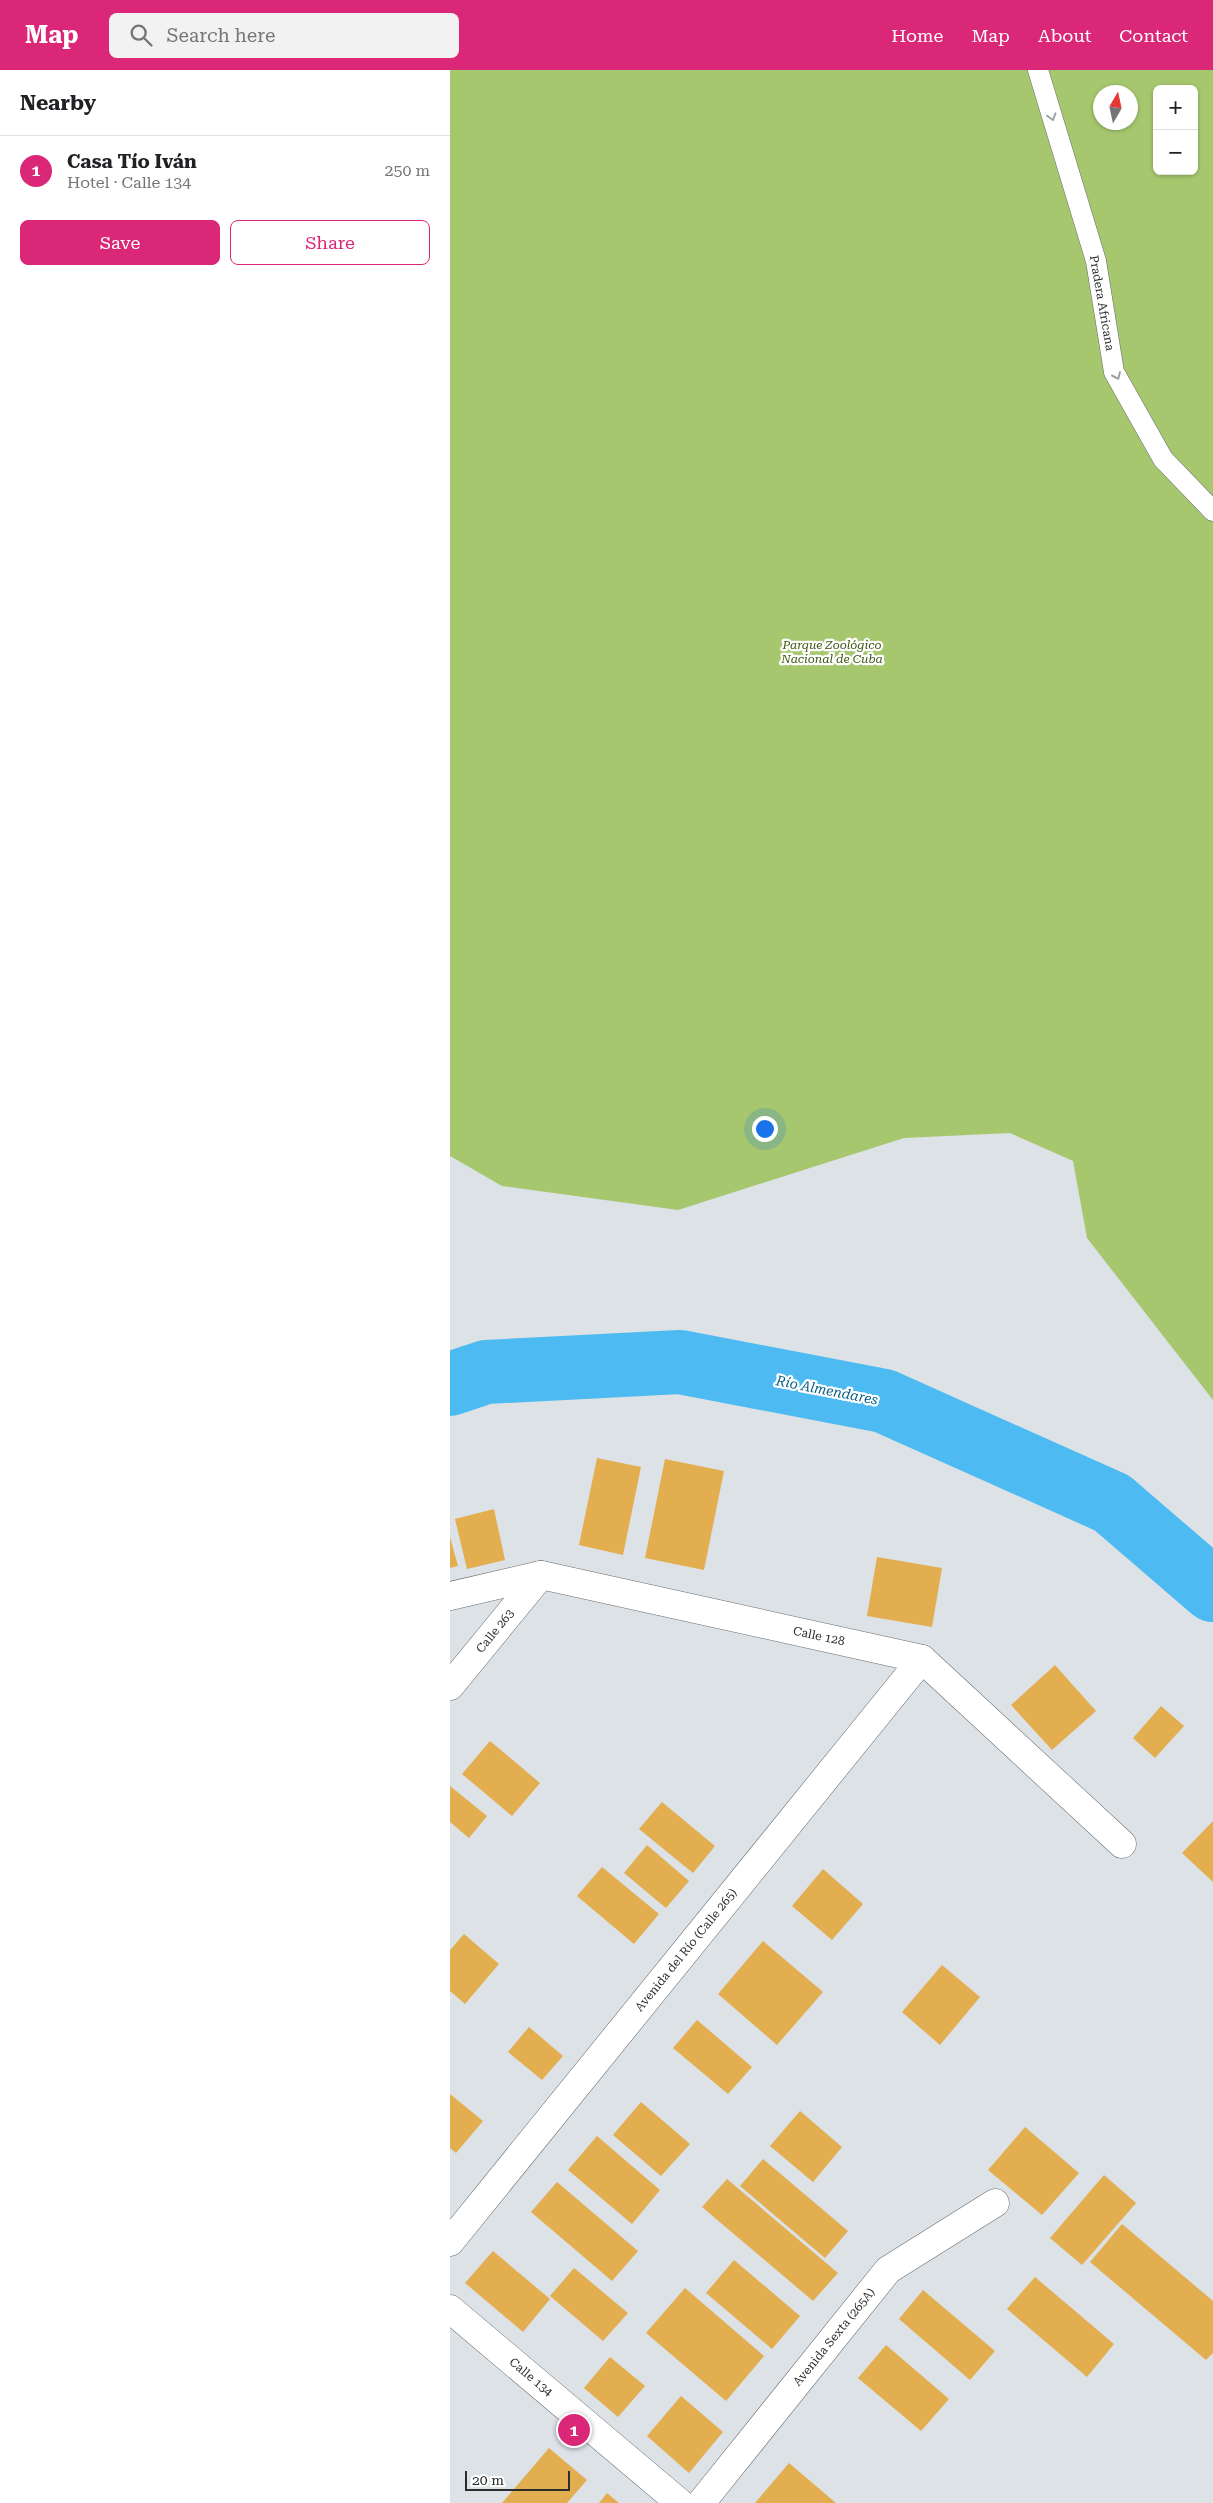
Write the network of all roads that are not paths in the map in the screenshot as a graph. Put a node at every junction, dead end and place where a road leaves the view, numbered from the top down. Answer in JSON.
{"nodes":[{"id":1,"x":1038,"y":70,"type":"edge"},
{"id":2,"x":1213,"y":511,"type":"edge"},
{"id":3,"x":541,"y":1575,"type":"junction"},
{"id":4,"x":450,"y":1596,"type":"edge"},
{"id":5,"x":922,"y":1659,"type":"junction"},
{"id":6,"x":450,"y":1686,"type":"edge"},
{"id":7,"x":1122,"y":1844,"type":"dead end"},
{"id":8,"x":995,"y":2203,"type":"dead end"},
{"id":9,"x":450,"y":2242,"type":"edge"},
{"id":10,"x":450,"y":2308,"type":"edge"},
{"id":11,"x":680,"y":2503,"type":"edge"},
{"id":12,"x":701,"y":2503,"type":"edge"}],
"edges":[{"from":1,"to":2,"type":"lane","name":"Pradera Africana","one_way":true},
{"from":3,"to":4,"type":"street","name":"Calle 128"},
{"from":3,"to":5,"type":"street","name":"Calle 128"},
{"from":3,"to":6,"type":"street","name":"Calle 263"},
{"from":5,"to":7,"type":"street"},
{"from":5,"to":9,"type":"street","name":"Avenida del Río (Calle 265)"},
{"from":8,"to":12,"type":"street","name":"Avenida Sexta (265A)"},
{"from":10,"to":11,"type":"street","name":"Calle 134"}]}
